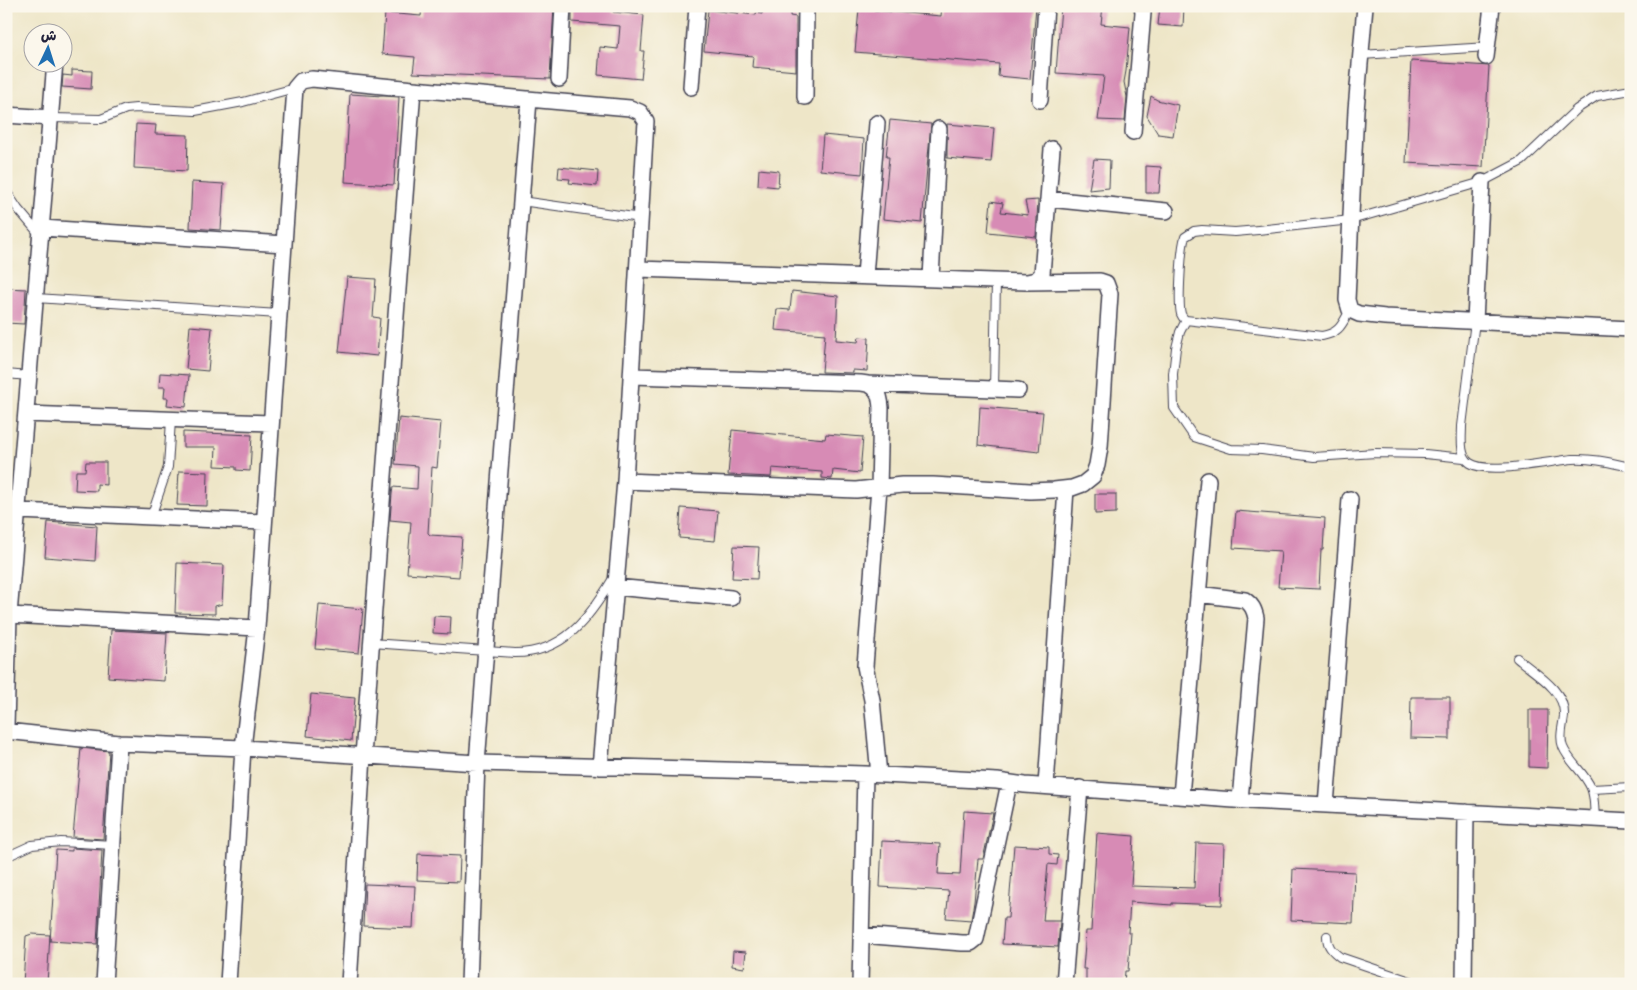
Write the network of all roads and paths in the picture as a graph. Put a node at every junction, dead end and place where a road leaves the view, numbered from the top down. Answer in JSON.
{"nodes":[{"id":1,"x":563,"y":6,"type":"edge"},
{"id":2,"x":698,"y":6,"type":"edge"},
{"id":3,"x":806,"y":6,"type":"edge"},
{"id":4,"x":1046,"y":6,"type":"edge"},
{"id":5,"x":1142,"y":6,"type":"edge"},
{"id":6,"x":1365,"y":6,"type":"edge"},
{"id":7,"x":1492,"y":6,"type":"edge"},
{"id":8,"x":1487,"y":52,"type":"joint"},
{"id":9,"x":1360,"y":55,"type":"junction"},
{"id":10,"x":55,"y":72,"type":"edge"},
{"id":11,"x":559,"y":79,"type":"dead end"},
{"id":12,"x":691,"y":87,"type":"dead end"},
{"id":13,"x":294,"y":88,"type":"junction"},
{"id":14,"x":413,"y":90,"type":"junction"},
{"id":15,"x":1631,"y":90,"type":"edge"},
{"id":16,"x":805,"y":97,"type":"dead end"},
{"id":17,"x":529,"y":100,"type":"junction"},
{"id":18,"x":1040,"y":100,"type":"dead end"},
{"id":19,"x":6,"y":115,"type":"edge"},
{"id":20,"x":51,"y":118,"type":"junction"},
{"id":21,"x":877,"y":123,"type":"dead end"},
{"id":22,"x":939,"y":129,"type":"dead end"},
{"id":23,"x":1133,"y":132,"type":"dead end"},
{"id":24,"x":1052,"y":149,"type":"dead end"},
{"id":25,"x":1482,"y":182,"type":"junction"},
{"id":26,"x":6,"y":192,"type":"edge"},
{"id":27,"x":1049,"y":199,"type":"junction"},
{"id":28,"x":521,"y":201,"type":"junction"},
{"id":29,"x":1166,"y":211,"type":"dead end"},
{"id":30,"x":641,"y":218,"type":"junction"},
{"id":31,"x":1351,"y":220,"type":"junction"},
{"id":32,"x":41,"y":232,"type":"junction"},
{"id":33,"x":284,"y":244,"type":"junction"},
{"id":34,"x":638,"y":269,"type":"junction"},
{"id":35,"x":865,"y":276,"type":"junction"},
{"id":36,"x":931,"y":278,"type":"junction"},
{"id":37,"x":996,"y":281,"type":"junction"},
{"id":38,"x":1027,"y":282,"type":"junction"},
{"id":39,"x":36,"y":298,"type":"junction"},
{"id":40,"x":1350,"y":310,"type":"junction"},
{"id":41,"x":279,"y":314,"type":"junction"},
{"id":42,"x":1186,"y":320,"type":"junction"},
{"id":43,"x":1475,"y":321,"type":"junction"},
{"id":44,"x":1631,"y":329,"type":"edge"},
{"id":45,"x":6,"y":374,"type":"edge"},
{"id":46,"x":29,"y":376,"type":"junction"},
{"id":47,"x":632,"y":376,"type":"junction"},
{"id":48,"x":868,"y":384,"type":"junction"},
{"id":49,"x":994,"y":389,"type":"junction"},
{"id":50,"x":1018,"y":390,"type":"dead end"},
{"id":51,"x":26,"y":414,"type":"junction"},
{"id":52,"x":171,"y":420,"type":"junction"},
{"id":53,"x":271,"y":423,"type":"junction"},
{"id":54,"x":1464,"y":458,"type":"junction"},
{"id":55,"x":1631,"y":467,"type":"edge"},
{"id":56,"x":1208,"y":480,"type":"dead end"},
{"id":57,"x":625,"y":481,"type":"junction"},
{"id":58,"x":879,"y":488,"type":"junction"},
{"id":59,"x":1066,"y":489,"type":"junction"},
{"id":60,"x":1350,"y":499,"type":"dead end"},
{"id":61,"x":19,"y":511,"type":"junction"},
{"id":62,"x":151,"y":517,"type":"junction"},
{"id":63,"x":264,"y":522,"type":"junction"},
{"id":64,"x":616,"y":580,"type":"junction"},
{"id":65,"x":9,"y":590,"type":"edge"},
{"id":66,"x":1198,"y":594,"type":"junction"},
{"id":67,"x":731,"y":598,"type":"dead end"},
{"id":68,"x":9,"y":615,"type":"junction"},
{"id":69,"x":257,"y":628,"type":"junction"},
{"id":70,"x":371,"y":643,"type":"junction"},
{"id":71,"x":486,"y":652,"type":"junction"},
{"id":72,"x":1517,"y":658,"type":"dead end"},
{"id":73,"x":6,"y":726,"type":"edge"},
{"id":74,"x":6,"y":732,"type":"edge"},
{"id":75,"x":119,"y":743,"type":"junction"},
{"id":76,"x":243,"y":748,"type":"junction"},
{"id":77,"x":363,"y":756,"type":"junction"},
{"id":78,"x":477,"y":763,"type":"junction"},
{"id":79,"x":600,"y":767,"type":"junction"},
{"id":80,"x":872,"y":774,"type":"junction"},
{"id":81,"x":1009,"y":783,"type":"junction"},
{"id":82,"x":1046,"y":786,"type":"junction"},
{"id":83,"x":1631,"y":787,"type":"edge"},
{"id":84,"x":1080,"y":788,"type":"junction"},
{"id":85,"x":1592,"y":789,"type":"junction"},
{"id":86,"x":1181,"y":796,"type":"junction"},
{"id":87,"x":1240,"y":800,"type":"junction"},
{"id":88,"x":1326,"y":805,"type":"junction"},
{"id":89,"x":1466,"y":812,"type":"junction"},
{"id":90,"x":1595,"y":819,"type":"junction"},
{"id":91,"x":1631,"y":821,"type":"edge"},
{"id":92,"x":113,"y":844,"type":"junction"},
{"id":93,"x":6,"y":857,"type":"edge"},
{"id":94,"x":861,"y":935,"type":"junction"},
{"id":95,"x":1327,"y":936,"type":"dead end"},
{"id":96,"x":104,"y":984,"type":"edge"},
{"id":97,"x":228,"y":984,"type":"edge"},
{"id":98,"x":349,"y":984,"type":"edge"},
{"id":99,"x":469,"y":984,"type":"edge"},
{"id":100,"x":860,"y":984,"type":"edge"},
{"id":101,"x":1064,"y":984,"type":"edge"},
{"id":102,"x":1419,"y":984,"type":"edge"},
{"id":103,"x":1464,"y":984,"type":"edge"}],
"edges":[{"from":1,"to":11,"type":"street"},
{"from":2,"to":12,"type":"street"},
{"from":3,"to":16,"type":"street"},
{"from":4,"to":18,"type":"street"},
{"from":5,"to":23,"type":"street"},
{"from":6,"to":9,"type":"street"},
{"from":7,"to":8,"type":"street"},
{"from":8,"to":9,"type":"lane"},
{"from":9,"to":31,"type":"street"},
{"from":10,"to":20,"type":"street"},
{"from":13,"to":14,"type":"street"},
{"from":13,"to":20,"type":"lane"},
{"from":13,"to":33,"type":"street"},
{"from":14,"to":17,"type":"street"},
{"from":14,"to":70,"type":"street"},
{"from":15,"to":25,"type":"lane"},
{"from":17,"to":28,"type":"street"},
{"from":17,"to":30,"type":"street"},
{"from":19,"to":20,"type":"street"},
{"from":20,"to":32,"type":"street"},
{"from":21,"to":35,"type":"street"},
{"from":22,"to":36,"type":"street"},
{"from":24,"to":27,"type":"street"},
{"from":25,"to":31,"type":"lane"},
{"from":25,"to":43,"type":"street"},
{"from":26,"to":32,"type":"lane"},
{"from":27,"to":29,"type":"street"},
{"from":27,"to":38,"type":"street"},
{"from":28,"to":30,"type":"lane"},
{"from":28,"to":71,"type":"street"},
{"from":30,"to":34,"type":"street"},
{"from":31,"to":40,"type":"street"},
{"from":31,"to":42,"type":"lane"},
{"from":32,"to":33,"type":"street"},
{"from":32,"to":39,"type":"street"},
{"from":33,"to":41,"type":"street"},
{"from":34,"to":35,"type":"street"},
{"from":34,"to":47,"type":"street"},
{"from":35,"to":36,"type":"street"},
{"from":36,"to":37,"type":"street"},
{"from":37,"to":38,"type":"street"},
{"from":37,"to":49,"type":"lane"},
{"from":38,"to":59,"type":"street"},
{"from":39,"to":41,"type":"lane"},
{"from":39,"to":46,"type":"street"},
{"from":40,"to":42,"type":"lane"},
{"from":40,"to":43,"type":"street"},
{"from":41,"to":53,"type":"street"},
{"from":42,"to":54,"type":"lane"},
{"from":43,"to":44,"type":"street"},
{"from":43,"to":54,"type":"lane"},
{"from":45,"to":46,"type":"lane"},
{"from":46,"to":51,"type":"street"},
{"from":47,"to":48,"type":"street"},
{"from":47,"to":57,"type":"street"},
{"from":48,"to":49,"type":"street"},
{"from":48,"to":58,"type":"street"},
{"from":49,"to":50,"type":"street"},
{"from":51,"to":52,"type":"street"},
{"from":51,"to":61,"type":"street"},
{"from":52,"to":53,"type":"street"},
{"from":52,"to":62,"type":"lane"},
{"from":53,"to":63,"type":"street"},
{"from":54,"to":55,"type":"lane"},
{"from":56,"to":66,"type":"street"},
{"from":57,"to":58,"type":"street"},
{"from":57,"to":64,"type":"street"},
{"from":58,"to":59,"type":"street"},
{"from":58,"to":80,"type":"street"},
{"from":59,"to":82,"type":"street"},
{"from":60,"to":88,"type":"street"},
{"from":61,"to":62,"type":"street"},
{"from":61,"to":65,"type":"street"},
{"from":62,"to":63,"type":"street"},
{"from":63,"to":69,"type":"street"},
{"from":64,"to":67,"type":"street"},
{"from":64,"to":71,"type":"lane"},
{"from":64,"to":79,"type":"street"},
{"from":65,"to":68,"type":"street"},
{"from":66,"to":86,"type":"street"},
{"from":66,"to":87,"type":"street"},
{"from":68,"to":69,"type":"street"},
{"from":68,"to":73,"type":"street"},
{"from":69,"to":76,"type":"street"},
{"from":70,"to":71,"type":"lane"},
{"from":70,"to":77,"type":"street"},
{"from":71,"to":78,"type":"street"},
{"from":72,"to":85,"type":"lane"},
{"from":74,"to":75,"type":"street"},
{"from":75,"to":76,"type":"street"},
{"from":75,"to":92,"type":"street"},
{"from":76,"to":77,"type":"street"},
{"from":76,"to":97,"type":"street"},
{"from":77,"to":78,"type":"street"},
{"from":77,"to":98,"type":"street"},
{"from":78,"to":79,"type":"street"},
{"from":78,"to":99,"type":"street"},
{"from":79,"to":80,"type":"street"},
{"from":80,"to":81,"type":"street"},
{"from":80,"to":94,"type":"street"},
{"from":81,"to":82,"type":"street"},
{"from":81,"to":94,"type":"street"},
{"from":82,"to":84,"type":"street"},
{"from":83,"to":85,"type":"lane"},
{"from":84,"to":86,"type":"street"},
{"from":84,"to":101,"type":"street"},
{"from":85,"to":90,"type":"lane"},
{"from":86,"to":87,"type":"street"},
{"from":87,"to":88,"type":"street"},
{"from":88,"to":89,"type":"street"},
{"from":89,"to":90,"type":"street"},
{"from":89,"to":103,"type":"street"},
{"from":90,"to":91,"type":"street"},
{"from":92,"to":93,"type":"lane"},
{"from":92,"to":96,"type":"street"},
{"from":94,"to":100,"type":"street"},
{"from":95,"to":102,"type":"lane"}]}
